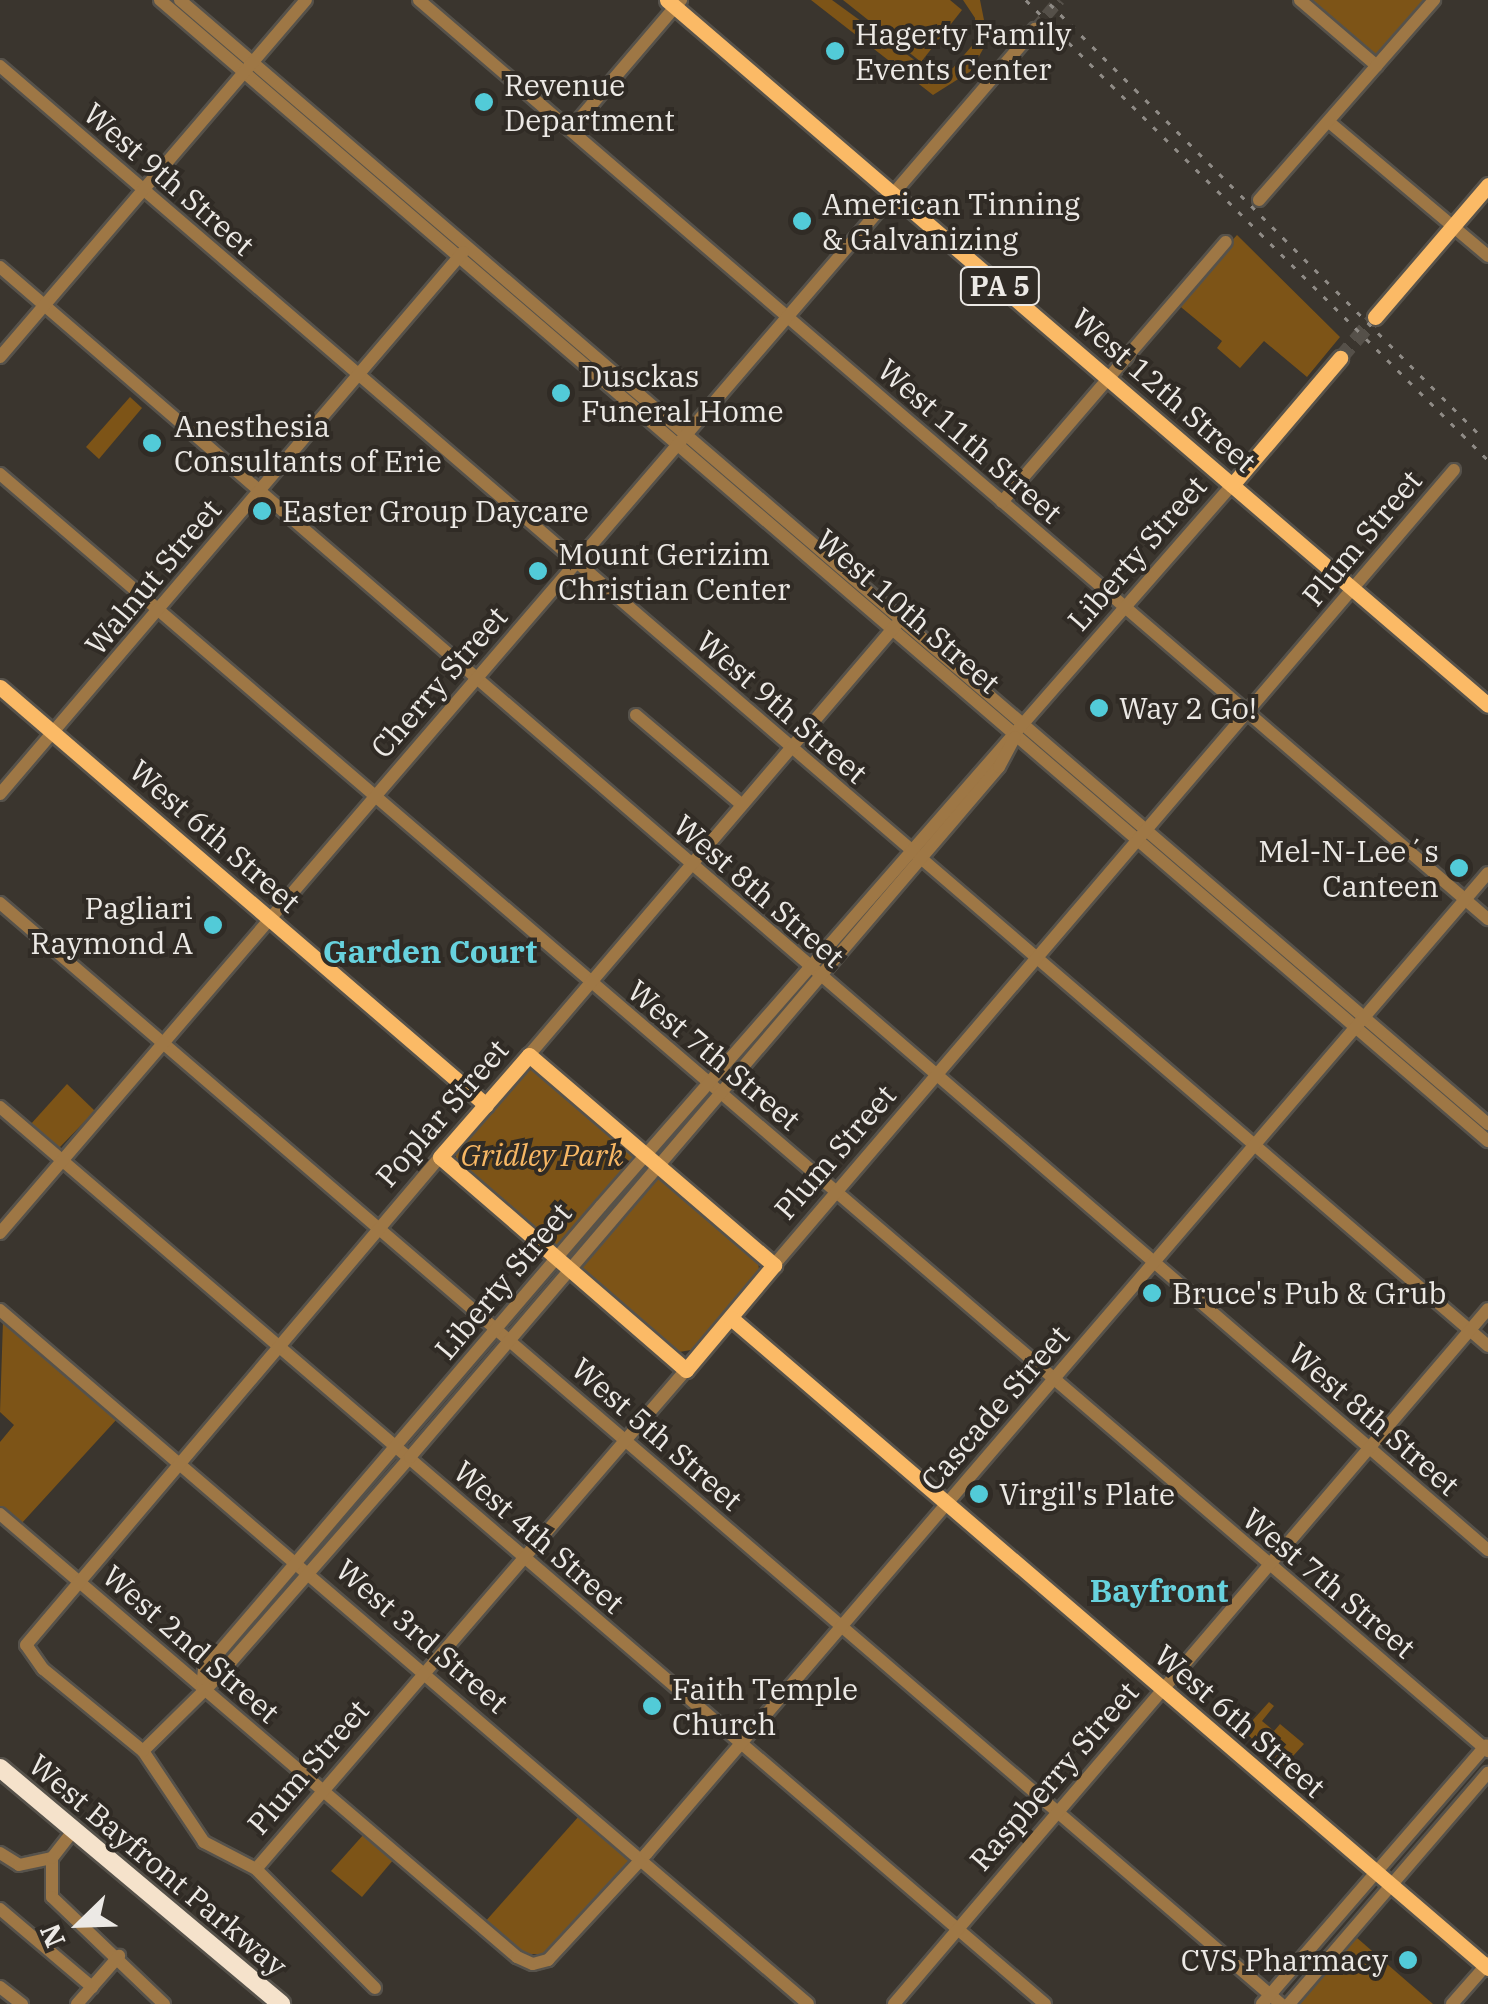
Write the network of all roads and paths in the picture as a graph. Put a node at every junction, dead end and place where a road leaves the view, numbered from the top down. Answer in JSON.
{"nodes":[{"id":1,"x":160,"y":0,"type":"edge"},
{"id":2,"x":180,"y":0,"type":"edge"},
{"id":3,"x":306,"y":0,"type":"edge"},
{"id":4,"x":419,"y":0,"type":"edge"},
{"id":5,"x":1300,"y":0,"type":"edge"},
{"id":6,"x":1434,"y":0,"type":"edge"},
{"id":7,"x":675,"y":2,"type":"edge"},
{"id":8,"x":1034,"y":29,"type":"tunnel mouth"},
{"id":9,"x":0,"y":66,"type":"edge"},
{"id":10,"x":1377,"y":66,"type":"junction"},
{"id":11,"x":248,"y":67,"type":"junction"},
{"id":12,"x":1329,"y":122,"type":"junction"},
{"id":13,"x":570,"y":130,"type":"junction"},
{"id":14,"x":1488,"y":186,"type":"edge"},
{"id":15,"x":144,"y":189,"type":"junction"},
{"id":16,"x":892,"y":193,"type":"junction"},
{"id":17,"x":1259,"y":200,"type":"dead end"},
{"id":18,"x":1453,"y":226,"type":"junction"},
{"id":19,"x":1226,"y":242,"type":"dead end"},
{"id":20,"x":464,"y":250,"type":"junction"},
{"id":21,"x":1488,"y":256,"type":"edge"},
{"id":22,"x":0,"y":268,"type":"edge"},
{"id":23,"x":44,"y":306,"type":"junction"},
{"id":24,"x":786,"y":316,"type":"junction"},
{"id":25,"x":1376,"y":317,"type":"tunnel mouth"},
{"id":26,"x":0,"y":357,"type":"edge"},
{"id":27,"x":1340,"y":358,"type":"tunnel mouth"},
{"id":28,"x":359,"y":376,"type":"junction"},
{"id":29,"x":1108,"y":378,"type":"junction"},
{"id":30,"x":681,"y":440,"type":"junction"},
{"id":31,"x":1454,"y":470,"type":"dead end"},
{"id":32,"x":0,"y":474,"type":"edge"},
{"id":33,"x":1232,"y":485,"type":"junction"},
{"id":34,"x":259,"y":493,"type":"junction"},
{"id":35,"x":1002,"y":502,"type":"junction"},
{"id":36,"x":575,"y":562,"type":"junction"},
{"id":37,"x":1355,"y":591,"type":"junction"},
{"id":38,"x":1126,"y":609,"type":"junction"},
{"id":39,"x":158,"y":611,"type":"junction"},
{"id":40,"x":896,"y":625,"type":"junction"},
{"id":41,"x":474,"y":679,"type":"junction"},
{"id":42,"x":0,"y":687,"type":"edge"},
{"id":43,"x":1488,"y":705,"type":"edge"},
{"id":44,"x":1249,"y":714,"type":"junction"},
{"id":45,"x":636,"y":715,"type":"dead end"},
{"id":46,"x":1024,"y":726,"type":"junction"},
{"id":47,"x":54,"y":733,"type":"junction"},
{"id":48,"x":1015,"y":737,"type":"junction"},
{"id":49,"x":790,"y":748,"type":"junction"},
{"id":50,"x":0,"y":794,"type":"edge"},
{"id":51,"x":374,"y":796,"type":"junction"},
{"id":52,"x":742,"y":805,"type":"junction"},
{"id":53,"x":1142,"y":837,"type":"junction"},
{"id":54,"x":916,"y":853,"type":"junction"},
{"id":55,"x":691,"y":864,"type":"junction"},
{"id":56,"x":1488,"y":873,"type":"edge"},
{"id":57,"x":1465,"y":899,"type":"junction"},
{"id":58,"x":0,"y":903,"type":"edge"},
{"id":59,"x":1488,"y":918,"type":"edge"},
{"id":60,"x":269,"y":919,"type":"junction"},
{"id":61,"x":1038,"y":959,"type":"junction"},
{"id":62,"x":814,"y":970,"type":"junction"},
{"id":63,"x":590,"y":982,"type":"junction"},
{"id":64,"x":1359,"y":1023,"type":"junction"},
{"id":65,"x":162,"y":1042,"type":"junction"},
{"id":66,"x":528,"y":1055,"type":"junction"},
{"id":67,"x":937,"y":1076,"type":"junction"},
{"id":68,"x":713,"y":1088,"type":"junction"},
{"id":69,"x":1436,"y":1088,"type":"junction"},
{"id":70,"x":486,"y":1105,"type":"junction"},
{"id":71,"x":0,"y":1106,"type":"edge"},
{"id":72,"x":1488,"y":1124,"type":"edge"},
{"id":73,"x":1488,"y":1142,"type":"edge"},
{"id":74,"x":1255,"y":1144,"type":"junction"},
{"id":75,"x":440,"y":1158,"type":"junction"},
{"id":76,"x":652,"y":1159,"type":"junction"},
{"id":77,"x":62,"y":1160,"type":"junction"},
{"id":78,"x":837,"y":1193,"type":"junction"},
{"id":79,"x":379,"y":1228,"type":"junction"},
{"id":80,"x":0,"y":1233,"type":"edge"},
{"id":81,"x":1154,"y":1262,"type":"junction"},
{"id":82,"x":563,"y":1263,"type":"junction"},
{"id":83,"x":774,"y":1266,"type":"junction"},
{"id":84,"x":1488,"y":1309,"type":"edge"},
{"id":85,"x":0,"y":1310,"type":"edge"},
{"id":86,"x":731,"y":1318,"type":"junction"},
{"id":87,"x":1470,"y":1330,"type":"junction"},
{"id":88,"x":504,"y":1334,"type":"junction"},
{"id":89,"x":278,"y":1345,"type":"junction"},
{"id":90,"x":1488,"y":1346,"type":"edge"},
{"id":91,"x":686,"y":1370,"type":"junction"},
{"id":92,"x":1053,"y":1379,"type":"junction"},
{"id":93,"x":624,"y":1441,"type":"junction"},
{"id":94,"x":1370,"y":1448,"type":"junction"},
{"id":95,"x":404,"y":1452,"type":"junction"},
{"id":96,"x":178,"y":1462,"type":"junction"},
{"id":97,"x":946,"y":1504,"type":"junction"},
{"id":98,"x":0,"y":1514,"type":"edge"},
{"id":99,"x":1488,"y":1550,"type":"edge"},
{"id":100,"x":524,"y":1558,"type":"junction"},
{"id":101,"x":1268,"y":1565,"type":"junction"},
{"id":102,"x":303,"y":1567,"type":"junction"},
{"id":103,"x":77,"y":1579,"type":"junction"},
{"id":104,"x":841,"y":1625,"type":"junction"},
{"id":105,"x":426,"y":1672,"type":"junction"},
{"id":106,"x":202,"y":1686,"type":"junction"},
{"id":107,"x":1161,"y":1690,"type":"junction"},
{"id":108,"x":740,"y":1743,"type":"junction"},
{"id":109,"x":1487,"y":1747,"type":"edge"},
{"id":110,"x":142,"y":1750,"type":"junction"},
{"id":111,"x":0,"y":1768,"type":"edge"},
{"id":112,"x":1488,"y":1773,"type":"edge"},
{"id":113,"x":323,"y":1791,"type":"junction"},
{"id":114,"x":1058,"y":1812,"type":"junction"},
{"id":115,"x":74,"y":1830,"type":"junction"},
{"id":116,"x":0,"y":1854,"type":"edge"},
{"id":117,"x":52,"y":1858,"type":"junction"},
{"id":118,"x":641,"y":1860,"type":"junction"},
{"id":119,"x":256,"y":1869,"type":"junction"},
{"id":120,"x":1383,"y":1879,"type":"junction"},
{"id":121,"x":0,"y":1909,"type":"edge"},
{"id":122,"x":956,"y":1928,"type":"junction"},
{"id":123,"x":119,"y":1956,"type":"junction"},
{"id":124,"x":533,"y":1964,"type":"joint"},
{"id":125,"x":1487,"y":1966,"type":"edge"},
{"id":126,"x":0,"y":1987,"type":"edge"},
{"id":127,"x":92,"y":1987,"type":"junction"},
{"id":128,"x":375,"y":1988,"type":"dead end"},
{"id":129,"x":1271,"y":2001,"type":"edge"},
{"id":130,"x":22,"y":2004,"type":"edge"},
{"id":131,"x":77,"y":2004,"type":"edge"},
{"id":132,"x":164,"y":2004,"type":"edge"},
{"id":133,"x":281,"y":2004,"type":"edge"},
{"id":134,"x":808,"y":2004,"type":"edge"},
{"id":135,"x":894,"y":2004,"type":"edge"},
{"id":136,"x":1045,"y":2004,"type":"edge"},
{"id":137,"x":1289,"y":2004,"type":"edge"},
{"id":138,"x":1452,"y":2004,"type":"edge"}],
"edges":[{"from":1,"to":11,"type":"street","name":"West 10th Street"},
{"from":2,"to":11,"type":"street","name":"West 10th Street"},
{"from":3,"to":11,"type":"street"},
{"from":4,"to":13,"type":"street","name":"West 11th Street"},
{"from":5,"to":10,"type":"street"},
{"from":6,"to":10,"type":"street"},
{"from":7,"to":13,"type":"street"},
{"from":7,"to":16,"type":"main road","name":"West 12th Street","number":"PA 5"},
{"from":8,"to":16,"type":"street","name":"Cherry Street"},
{"from":9,"to":15,"type":"street","name":"West 9th Street"},
{"from":10,"to":12,"type":"street"},
{"from":11,"to":15,"type":"street"},
{"from":11,"to":20,"type":"street","name":"West 10th Street"},
{"from":12,"to":17,"type":"street"},
{"from":12,"to":18,"type":"street"},
{"from":13,"to":24,"type":"street","name":"West 11th Street"},
{"from":14,"to":18,"type":"main road"},
{"from":15,"to":23,"type":"street"},
{"from":15,"to":28,"type":"street","name":"West 9th Street"},
{"from":16,"to":24,"type":"street","name":"Cherry Street"},
{"from":16,"to":29,"type":"main road","name":"West 12th Street","number":"PA 5"},
{"from":18,"to":21,"type":"street"},
{"from":18,"to":25,"type":"main road"},
{"from":19,"to":29,"type":"street"},
{"from":20,"to":28,"type":"street","name":"Walnut Street"},
{"from":20,"to":30,"type":"street","name":"West 10th Street"},
{"from":22,"to":23,"type":"street","name":"West 8th Street"},
{"from":23,"to":26,"type":"street"},
{"from":23,"to":34,"type":"street","name":"West 8th Street"},
{"from":24,"to":30,"type":"street","name":"Cherry Street"},
{"from":24,"to":35,"type":"street","name":"West 11th Street"},
{"from":27,"to":33,"type":"main road","name":"Liberty Street"},
{"from":28,"to":34,"type":"street","name":"Walnut Street"},
{"from":28,"to":36,"type":"street","name":"West 9th Street"},
{"from":29,"to":33,"type":"main road","name":"West 12th Street","number":"PA 5"},
{"from":29,"to":35,"type":"street"},
{"from":30,"to":36,"type":"street","name":"Cherry Street"},
{"from":30,"to":40,"type":"street","name":"West 10th Street"},
{"from":31,"to":37,"type":"street","name":"Plum Street"},
{"from":32,"to":39,"type":"street","name":"West 7th Street"},
{"from":33,"to":37,"type":"main road","name":"West 12th Street","number":"PA 5"},
{"from":33,"to":38,"type":"street","name":"Liberty Street"},
{"from":34,"to":39,"type":"street","name":"Walnut Street"},
{"from":34,"to":41,"type":"street","name":"West 8th Street"},
{"from":35,"to":38,"type":"street","name":"West 11th Street"},
{"from":36,"to":41,"type":"street","name":"Cherry Street"},
{"from":36,"to":49,"type":"street","name":"West 9th Street"},
{"from":37,"to":43,"type":"main road","name":"West 12th Street","number":"PA 5"},
{"from":37,"to":44,"type":"street","name":"Plum Street"},
{"from":38,"to":44,"type":"street","name":"West 11th Street"},
{"from":38,"to":46,"type":"street","name":"Liberty Street"},
{"from":39,"to":47,"type":"street","name":"Walnut Street"},
{"from":39,"to":51,"type":"street","name":"West 7th Street"},
{"from":40,"to":46,"type":"street","name":"West 10th Street"},
{"from":40,"to":48,"type":"street","name":"West 10th Street"},
{"from":40,"to":49,"type":"street","name":"Poplar Street"},
{"from":41,"to":51,"type":"street","name":"Cherry Street"},
{"from":41,"to":55,"type":"street","name":"West 8th Street"},
{"from":42,"to":47,"type":"main road","name":"West 6th Street"},
{"from":44,"to":53,"type":"street","name":"Plum Street"},
{"from":44,"to":57,"type":"street","name":"West 11th Street"},
{"from":45,"to":52,"type":"street"},
{"from":46,"to":48,"type":"street","name":"Liberty Street"},
{"from":46,"to":53,"type":"street","name":"West 10th Street"},
{"from":47,"to":50,"type":"street","name":"Walnut Street"},
{"from":47,"to":60,"type":"main road","name":"West 6th Street"},
{"from":48,"to":53,"type":"street","name":"West 10th Street"},
{"from":48,"to":54,"type":"street","name":"Liberty Street"},
{"from":49,"to":52,"type":"street","name":"Poplar Street"},
{"from":49,"to":54,"type":"street","name":"West 9th Street"},
{"from":51,"to":60,"type":"street","name":"Cherry Street"},
{"from":51,"to":63,"type":"street","name":"West 7th Street"},
{"from":52,"to":55,"type":"street","name":"Poplar Street"},
{"from":53,"to":61,"type":"street","name":"Plum Street"},
{"from":53,"to":64,"type":"street","name":"West 10th Street"},
{"from":54,"to":61,"type":"street","name":"West 9th Street"},
{"from":54,"to":62,"type":"street","name":"Liberty Street"},
{"from":55,"to":62,"type":"street","name":"West 8th Street"},
{"from":55,"to":63,"type":"street","name":"Poplar Street"},
{"from":56,"to":57,"type":"street","name":"Cascade Street"},
{"from":57,"to":59,"type":"street","name":"West 11th Street"},
{"from":57,"to":64,"type":"street","name":"Cascade Street"},
{"from":58,"to":65,"type":"street","name":"West 5th Street"},
{"from":60,"to":65,"type":"street","name":"Cherry Street"},
{"from":60,"to":70,"type":"main road","name":"West 6th Street"},
{"from":61,"to":67,"type":"street","name":"Plum Street"},
{"from":61,"to":74,"type":"street","name":"West 9th Street"},
{"from":62,"to":67,"type":"street","name":"West 8th Street"},
{"from":62,"to":68,"type":"street","name":"Liberty Street"},
{"from":63,"to":66,"type":"street","name":"Poplar Street"},
{"from":63,"to":68,"type":"street","name":"West 7th Street"},
{"from":64,"to":69,"type":"street","name":"West 10th Street"},
{"from":64,"to":74,"type":"street","name":"Cascade Street"},
{"from":65,"to":77,"type":"street","name":"Cherry Street"},
{"from":65,"to":79,"type":"street","name":"West 5th Street"},
{"from":66,"to":70,"type":"main road","name":"Poplar Street"},
{"from":66,"to":76,"type":"main road"},
{"from":67,"to":78,"type":"street","name":"Plum Street"},
{"from":67,"to":81,"type":"street","name":"West 8th Street"},
{"from":68,"to":76,"type":"street","name":"Liberty Street"},
{"from":68,"to":78,"type":"street","name":"West 7th Street"},
{"from":69,"to":72,"type":"street","name":"West 10th Street"},
{"from":69,"to":73,"type":"street","name":"West 10th Street"},
{"from":70,"to":75,"type":"main road","name":"Poplar Street"},
{"from":71,"to":77,"type":"street","name":"West 4th Street"},
{"from":74,"to":81,"type":"street","name":"Cascade Street"},
{"from":74,"to":87,"type":"street","name":"West 9th Street"},
{"from":75,"to":79,"type":"street","name":"Poplar Street"},
{"from":75,"to":82,"type":"main road"},
{"from":76,"to":82,"type":"street","name":"Liberty Street"},
{"from":76,"to":83,"type":"main road"},
{"from":77,"to":80,"type":"street","name":"Cherry Street"},
{"from":77,"to":89,"type":"street","name":"West 4th Street"},
{"from":78,"to":83,"type":"street","name":"Plum Street"},
{"from":78,"to":92,"type":"street","name":"West 7th Street"},
{"from":79,"to":88,"type":"street","name":"West 5th Street"},
{"from":79,"to":89,"type":"street","name":"Poplar Street"},
{"from":81,"to":92,"type":"street","name":"Cascade Street"},
{"from":81,"to":94,"type":"street","name":"West 8th Street"},
{"from":82,"to":88,"type":"street","name":"Liberty Street"},
{"from":82,"to":91,"type":"main road"},
{"from":83,"to":86,"type":"main road","name":"Plum Street"},
{"from":84,"to":87,"type":"street","name":"Raspberry Street"},
{"from":85,"to":96,"type":"street","name":"West 3rd Street"},
{"from":86,"to":91,"type":"main road","name":"Plum Street"},
{"from":86,"to":97,"type":"main road","name":"West 6th Street"},
{"from":87,"to":90,"type":"street","name":"West 9th Street"},
{"from":87,"to":94,"type":"street","name":"Raspberry Street"},
{"from":88,"to":93,"type":"street","name":"West 5th Street"},
{"from":88,"to":95,"type":"street","name":"Liberty Street"},
{"from":89,"to":95,"type":"street","name":"West 4th Street"},
{"from":89,"to":96,"type":"street","name":"Poplar Street"},
{"from":91,"to":93,"type":"street","name":"Plum Street"},
{"from":92,"to":97,"type":"street","name":"Cascade Street"},
{"from":92,"to":101,"type":"street","name":"West 7th Street"},
{"from":93,"to":100,"type":"street","name":"Plum Street"},
{"from":93,"to":104,"type":"street","name":"West 5th Street"},
{"from":94,"to":99,"type":"street","name":"West 8th Street"},
{"from":94,"to":101,"type":"street","name":"Raspberry Street"},
{"from":95,"to":100,"type":"street","name":"West 4th Street"},
{"from":95,"to":102,"type":"street","name":"Liberty Street"},
{"from":96,"to":102,"type":"street","name":"West 3rd Street"},
{"from":96,"to":103,"type":"street","name":"Poplar Street"},
{"from":97,"to":104,"type":"street","name":"Cascade Street"},
{"from":97,"to":107,"type":"main road","name":"West 6th Street"},
{"from":98,"to":103,"type":"street","name":"West 2nd Street"},
{"from":100,"to":105,"type":"street","name":"Plum Street"},
{"from":100,"to":108,"type":"street","name":"West 4th Street"},
{"from":101,"to":107,"type":"street","name":"Raspberry Street"},
{"from":101,"to":109,"type":"street","name":"West 7th Street"},
{"from":102,"to":105,"type":"street","name":"West 3rd Street"},
{"from":102,"to":106,"type":"street","name":"Liberty Street"},
{"from":103,"to":106,"type":"street","name":"West 2nd Street"},
{"from":103,"to":110,"type":"street","name":"Poplar Street"},
{"from":104,"to":108,"type":"street","name":"Cascade Street"},
{"from":104,"to":114,"type":"street","name":"West 5th Street"},
{"from":105,"to":113,"type":"street","name":"Plum Street"},
{"from":105,"to":118,"type":"street","name":"West 3rd Street"},
{"from":106,"to":110,"type":"street","name":"Liberty Street"},
{"from":106,"to":113,"type":"street","name":"West 2nd Street"},
{"from":107,"to":114,"type":"street","name":"Raspberry Street"},
{"from":107,"to":120,"type":"main road","name":"West 6th Street"},
{"from":108,"to":118,"type":"street","name":"Cascade Street"},
{"from":108,"to":122,"type":"street","name":"West 4th Street"},
{"from":109,"to":120,"type":"street"},
{"from":110,"to":119,"type":"street"},
{"from":111,"to":115,"type":"highway","name":"West Bayfront Parkway"},
{"from":112,"to":120,"type":"street"},
{"from":113,"to":119,"type":"street","name":"Plum Street"},
{"from":113,"to":124,"type":"street","name":"West 2nd Street"},
{"from":114,"to":122,"type":"street","name":"Raspberry Street"},
{"from":114,"to":129,"type":"street","name":"West 5th Street"},
{"from":115,"to":117,"type":"street"},
{"from":115,"to":133,"type":"highway","name":"West Bayfront Parkway"},
{"from":116,"to":117,"type":"street"},
{"from":117,"to":123,"type":"street"},
{"from":118,"to":124,"type":"street","name":"Cascade Street"},
{"from":118,"to":134,"type":"street","name":"West 3rd Street"},
{"from":119,"to":128,"type":"street"},
{"from":120,"to":125,"type":"main road","name":"West 6th Street"},
{"from":120,"to":129,"type":"street"},
{"from":120,"to":137,"type":"street"},
{"from":121,"to":127,"type":"street"},
{"from":122,"to":135,"type":"street","name":"Raspberry Street"},
{"from":122,"to":136,"type":"street","name":"West 4th Street"},
{"from":123,"to":127,"type":"street"},
{"from":123,"to":132,"type":"street"},
{"from":125,"to":138,"type":"street"},
{"from":126,"to":130,"type":"street"},
{"from":127,"to":131,"type":"street"}]}
